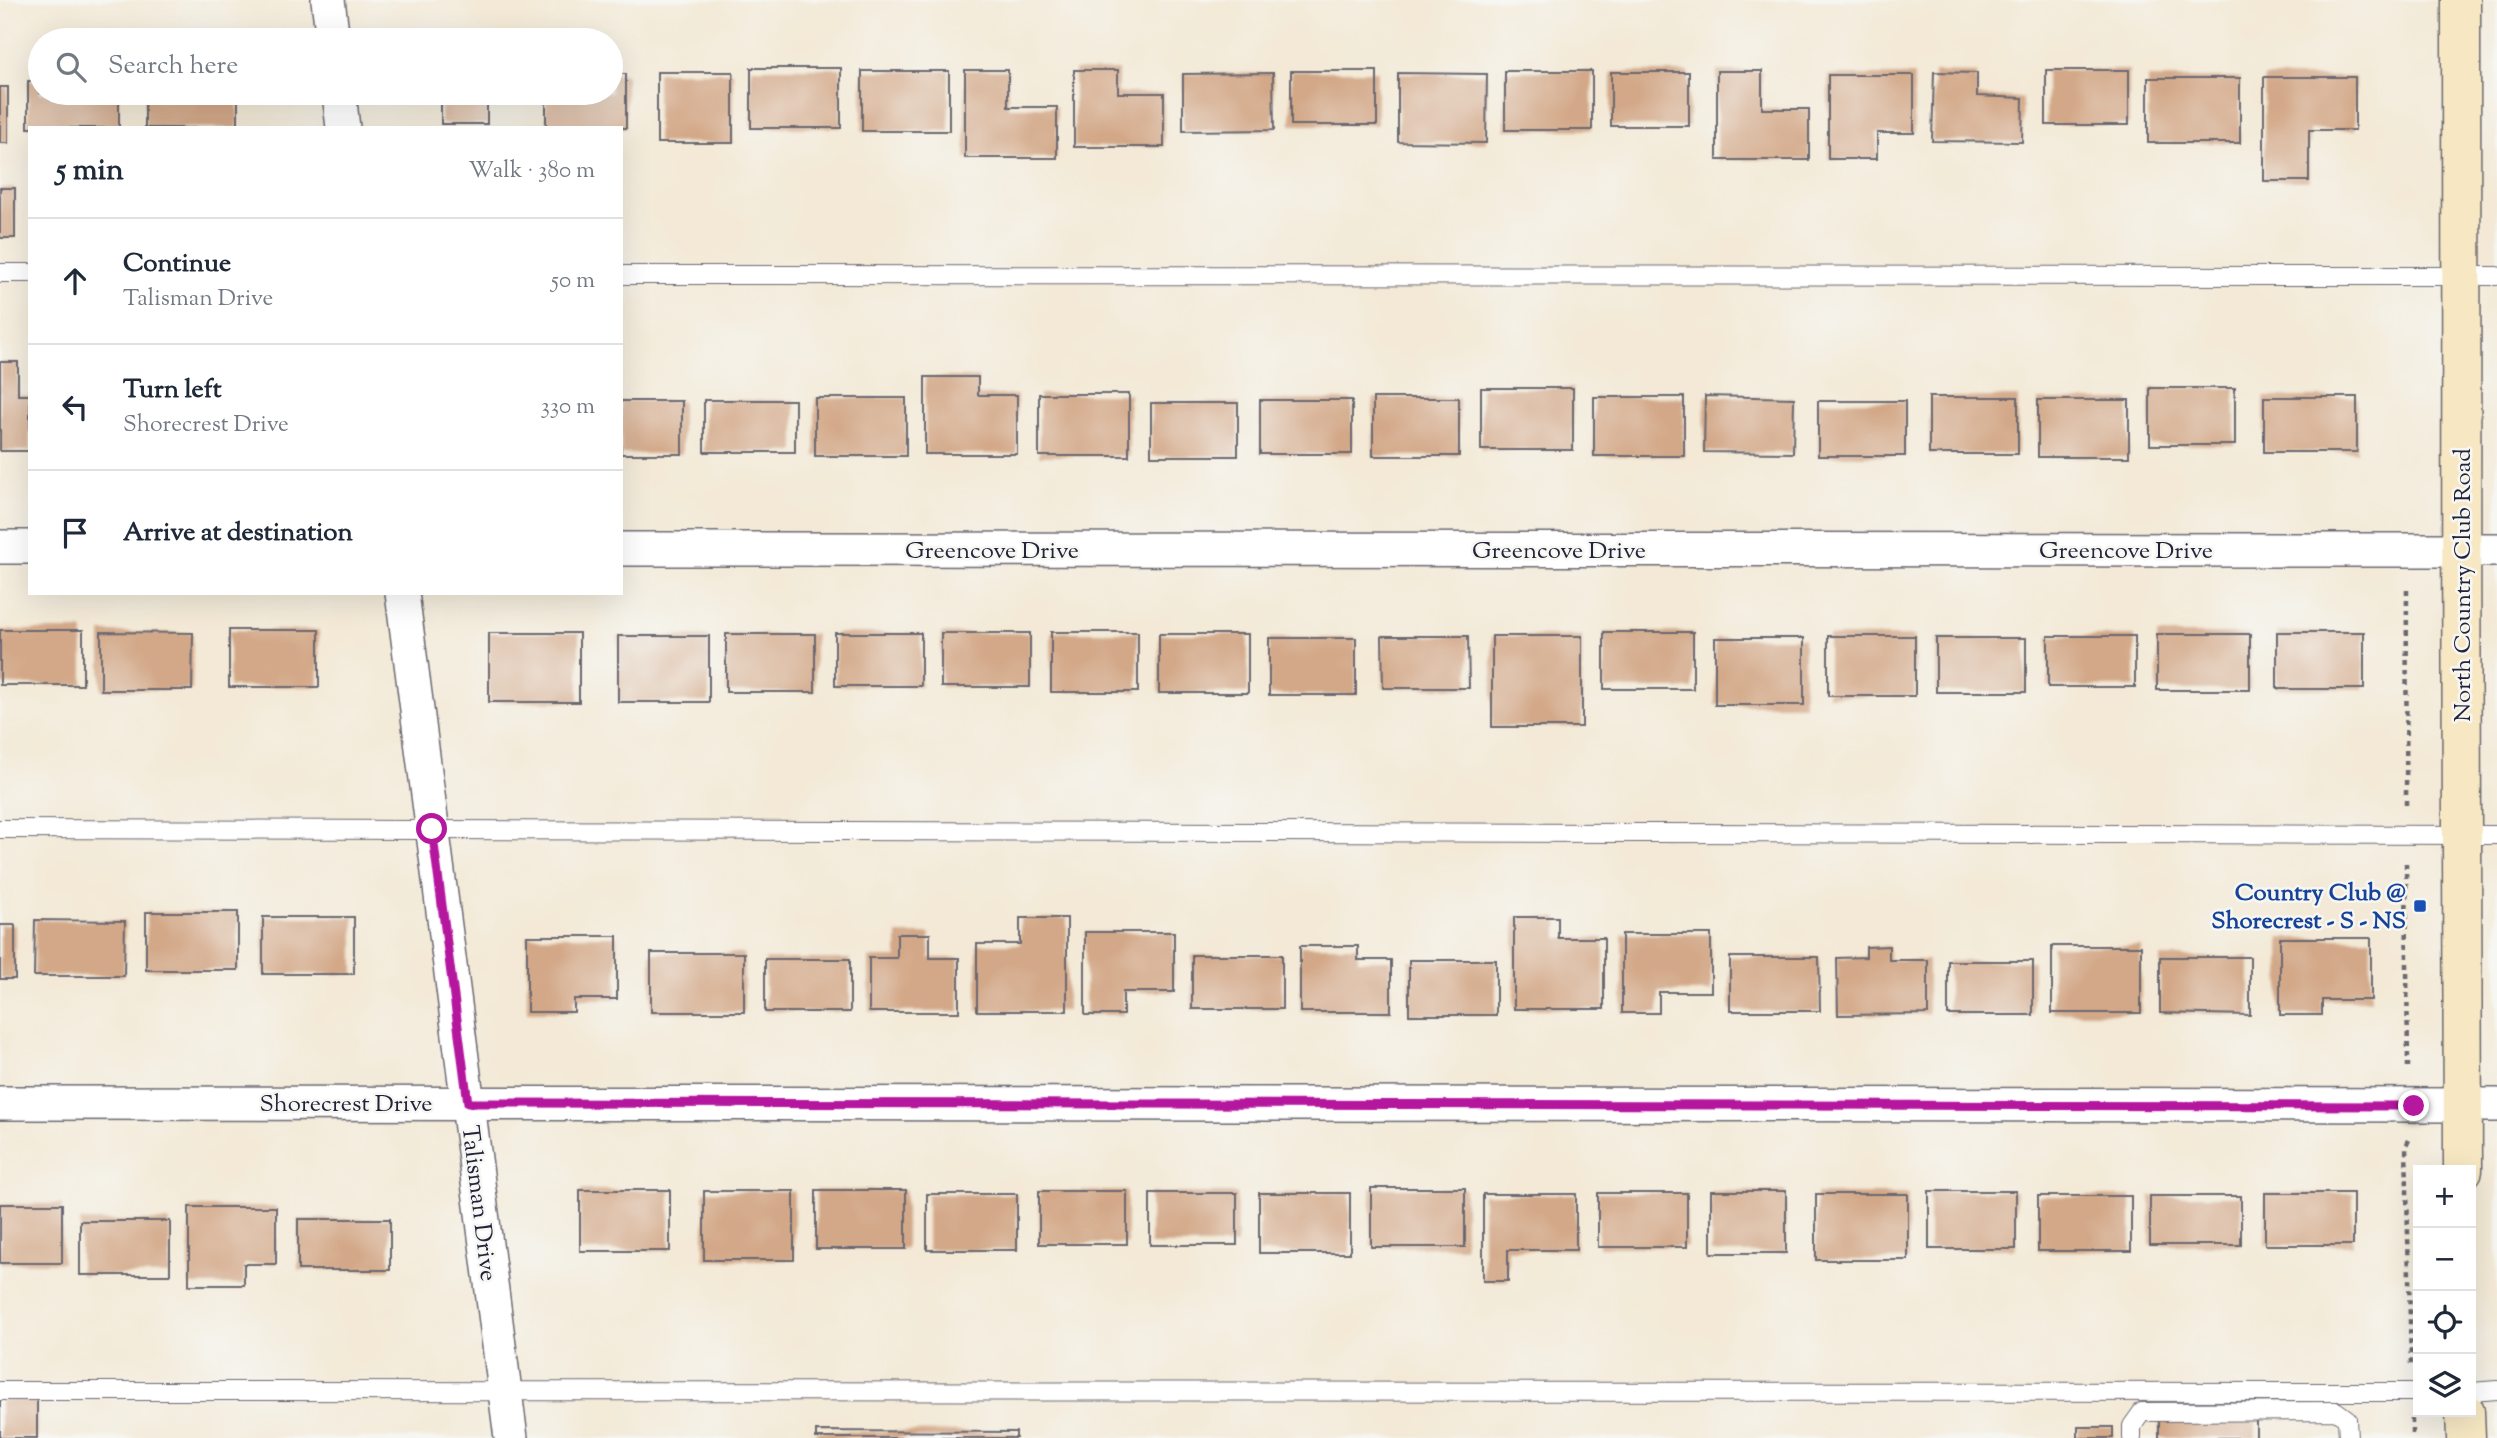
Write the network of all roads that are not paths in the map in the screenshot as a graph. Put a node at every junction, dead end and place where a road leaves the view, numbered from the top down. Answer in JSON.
{"nodes":[{"id":1,"x":328,"y":0,"type":"edge"},
{"id":2,"x":2461,"y":0,"type":"edge"},
{"id":3,"x":332,"y":28,"type":"edge"},
{"id":4,"x":340,"y":105,"type":"edge"},
{"id":5,"x":343,"y":126,"type":"edge"},
{"id":6,"x":0,"y":273,"type":"edge"},
{"id":7,"x":28,"y":274,"type":"edge"},
{"id":8,"x":623,"y":275,"type":"edge"},
{"id":9,"x":2479,"y":276,"type":"edge"},
{"id":10,"x":0,"y":547,"type":"edge"},
{"id":11,"x":28,"y":547,"type":"edge"},
{"id":12,"x":623,"y":549,"type":"edge"},
{"id":13,"x":2480,"y":550,"type":"edge"},
{"id":14,"x":402,"y":595,"type":"edge"},
{"id":15,"x":0,"y":829,"type":"edge"},
{"id":16,"x":432,"y":829,"type":"junction"},
{"id":17,"x":2479,"y":835,"type":"edge"},
{"id":18,"x":0,"y":1103,"type":"edge"},
{"id":19,"x":468,"y":1103,"type":"junction"},
{"id":20,"x":2480,"y":1106,"type":"edge"},
{"id":21,"x":2464,"y":1165,"type":"edge"},
{"id":22,"x":2497,"y":1390,"type":"edge"},
{"id":23,"x":0,"y":1391,"type":"edge"},
{"id":24,"x":505,"y":1392,"type":"junction"},
{"id":25,"x":2413,"y":1392,"type":"edge"},
{"id":26,"x":2476,"y":1392,"type":"edge"},
{"id":27,"x":2465,"y":1417,"type":"edge"},
{"id":28,"x":511,"y":1438,"type":"edge"},
{"id":29,"x":2132,"y":1438,"type":"edge"},
{"id":30,"x":2348,"y":1438,"type":"edge"},
{"id":31,"x":2466,"y":1438,"type":"edge"}],
"edges":[{"from":1,"to":3,"type":"street"},
{"from":2,"to":9,"type":"main road","name":"North Country Club Road"},
{"from":4,"to":5,"type":"street"},
{"from":6,"to":7,"type":"lane"},
{"from":8,"to":9,"type":"lane"},
{"from":9,"to":13,"type":"main road","name":"North Country Club Road"},
{"from":10,"to":11,"type":"street"},
{"from":12,"to":13,"type":"street","name":"Greencove Drive"},
{"from":13,"to":17,"type":"main road","name":"North Country Club Road"},
{"from":14,"to":16,"type":"street","name":"Talisman Drive"},
{"from":15,"to":16,"type":"lane"},
{"from":16,"to":17,"type":"lane"},
{"from":16,"to":19,"type":"street","name":"Talisman Drive"},
{"from":17,"to":20,"type":"main road","name":"North Country Club Road"},
{"from":18,"to":19,"type":"street","name":"Shorecrest Drive"},
{"from":19,"to":20,"type":"street","name":"Shorecrest Drive"},
{"from":19,"to":24,"type":"street","name":"Talisman Drive"},
{"from":20,"to":21,"type":"main road","name":"North Country Club Road"},
{"from":22,"to":26,"type":"lane"},
{"from":23,"to":24,"type":"lane"},
{"from":24,"to":25,"type":"lane"},
{"from":24,"to":28,"type":"street","name":"Talisman Drive"},
{"from":27,"to":31,"type":"main road"},
{"from":29,"to":30,"type":"lane"}]}
